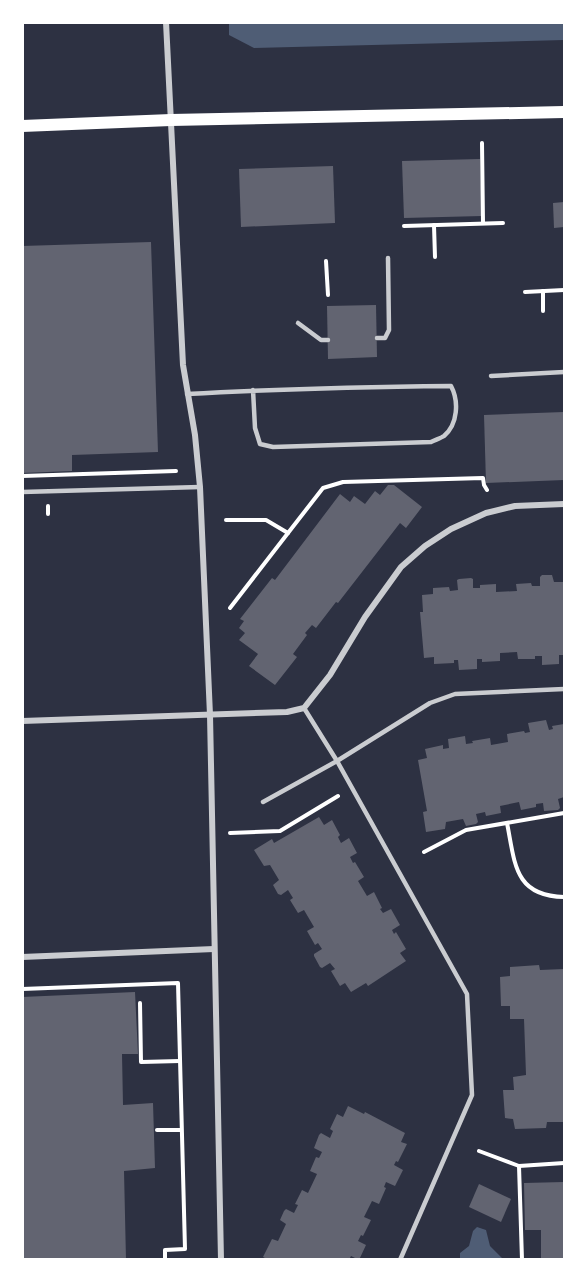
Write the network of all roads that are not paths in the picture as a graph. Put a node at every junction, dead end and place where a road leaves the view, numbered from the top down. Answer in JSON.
{"nodes":[{"id":1,"x":166,"y":22,"type":"edge"},
{"id":2,"x":564,"y":112,"type":"edge"},
{"id":3,"x":171,"y":120,"type":"junction"},
{"id":4,"x":22,"y":126,"type":"edge"},
{"id":5,"x":388,"y":258,"type":"dead end"},
{"id":6,"x":298,"y":323,"type":"dead end"},
{"id":7,"x":377,"y":338,"type":"dead end"},
{"id":8,"x":328,"y":340,"type":"dead end"},
{"id":9,"x":564,"y":372,"type":"edge"},
{"id":10,"x":491,"y":376,"type":"dead end"},
{"id":11,"x":253,"y":390,"type":"junction"},
{"id":12,"x":187,"y":394,"type":"junction"},
{"id":13,"x":200,"y":487,"type":"junction"},
{"id":14,"x":22,"y":492,"type":"edge"},
{"id":15,"x":564,"y":504,"type":"edge"},
{"id":16,"x":564,"y":689,"type":"edge"},
{"id":17,"x":304,"y":708,"type":"junction"},
{"id":18,"x":210,"y":715,"type":"junction"},
{"id":19,"x":22,"y":721,"type":"edge"},
{"id":20,"x":337,"y":761,"type":"junction"},
{"id":21,"x":263,"y":802,"type":"dead end"},
{"id":22,"x":214,"y":949,"type":"junction"},
{"id":23,"x":22,"y":957,"type":"edge"},
{"id":24,"x":221,"y":1260,"type":"edge"},
{"id":25,"x":400,"y":1260,"type":"edge"}],
"edges":[{"from":1,"to":3,"type":"street"},
{"from":2,"to":3,"type":"main road"},
{"from":3,"to":4,"type":"main road"},
{"from":3,"to":12,"type":"street"},
{"from":5,"to":7,"type":"lane"},
{"from":6,"to":8,"type":"lane"},
{"from":9,"to":10,"type":"lane"},
{"from":11,"to":11,"type":"lane"},
{"from":11,"to":12,"type":"lane"},
{"from":12,"to":13,"type":"street"},
{"from":13,"to":14,"type":"lane"},
{"from":13,"to":18,"type":"street"},
{"from":15,"to":17,"type":"street"},
{"from":16,"to":20,"type":"lane"},
{"from":17,"to":18,"type":"street"},
{"from":17,"to":20,"type":"lane"},
{"from":18,"to":19,"type":"street"},
{"from":18,"to":22,"type":"street"},
{"from":20,"to":21,"type":"lane"},
{"from":20,"to":25,"type":"lane"},
{"from":22,"to":23,"type":"street"},
{"from":22,"to":24,"type":"street"}]}
